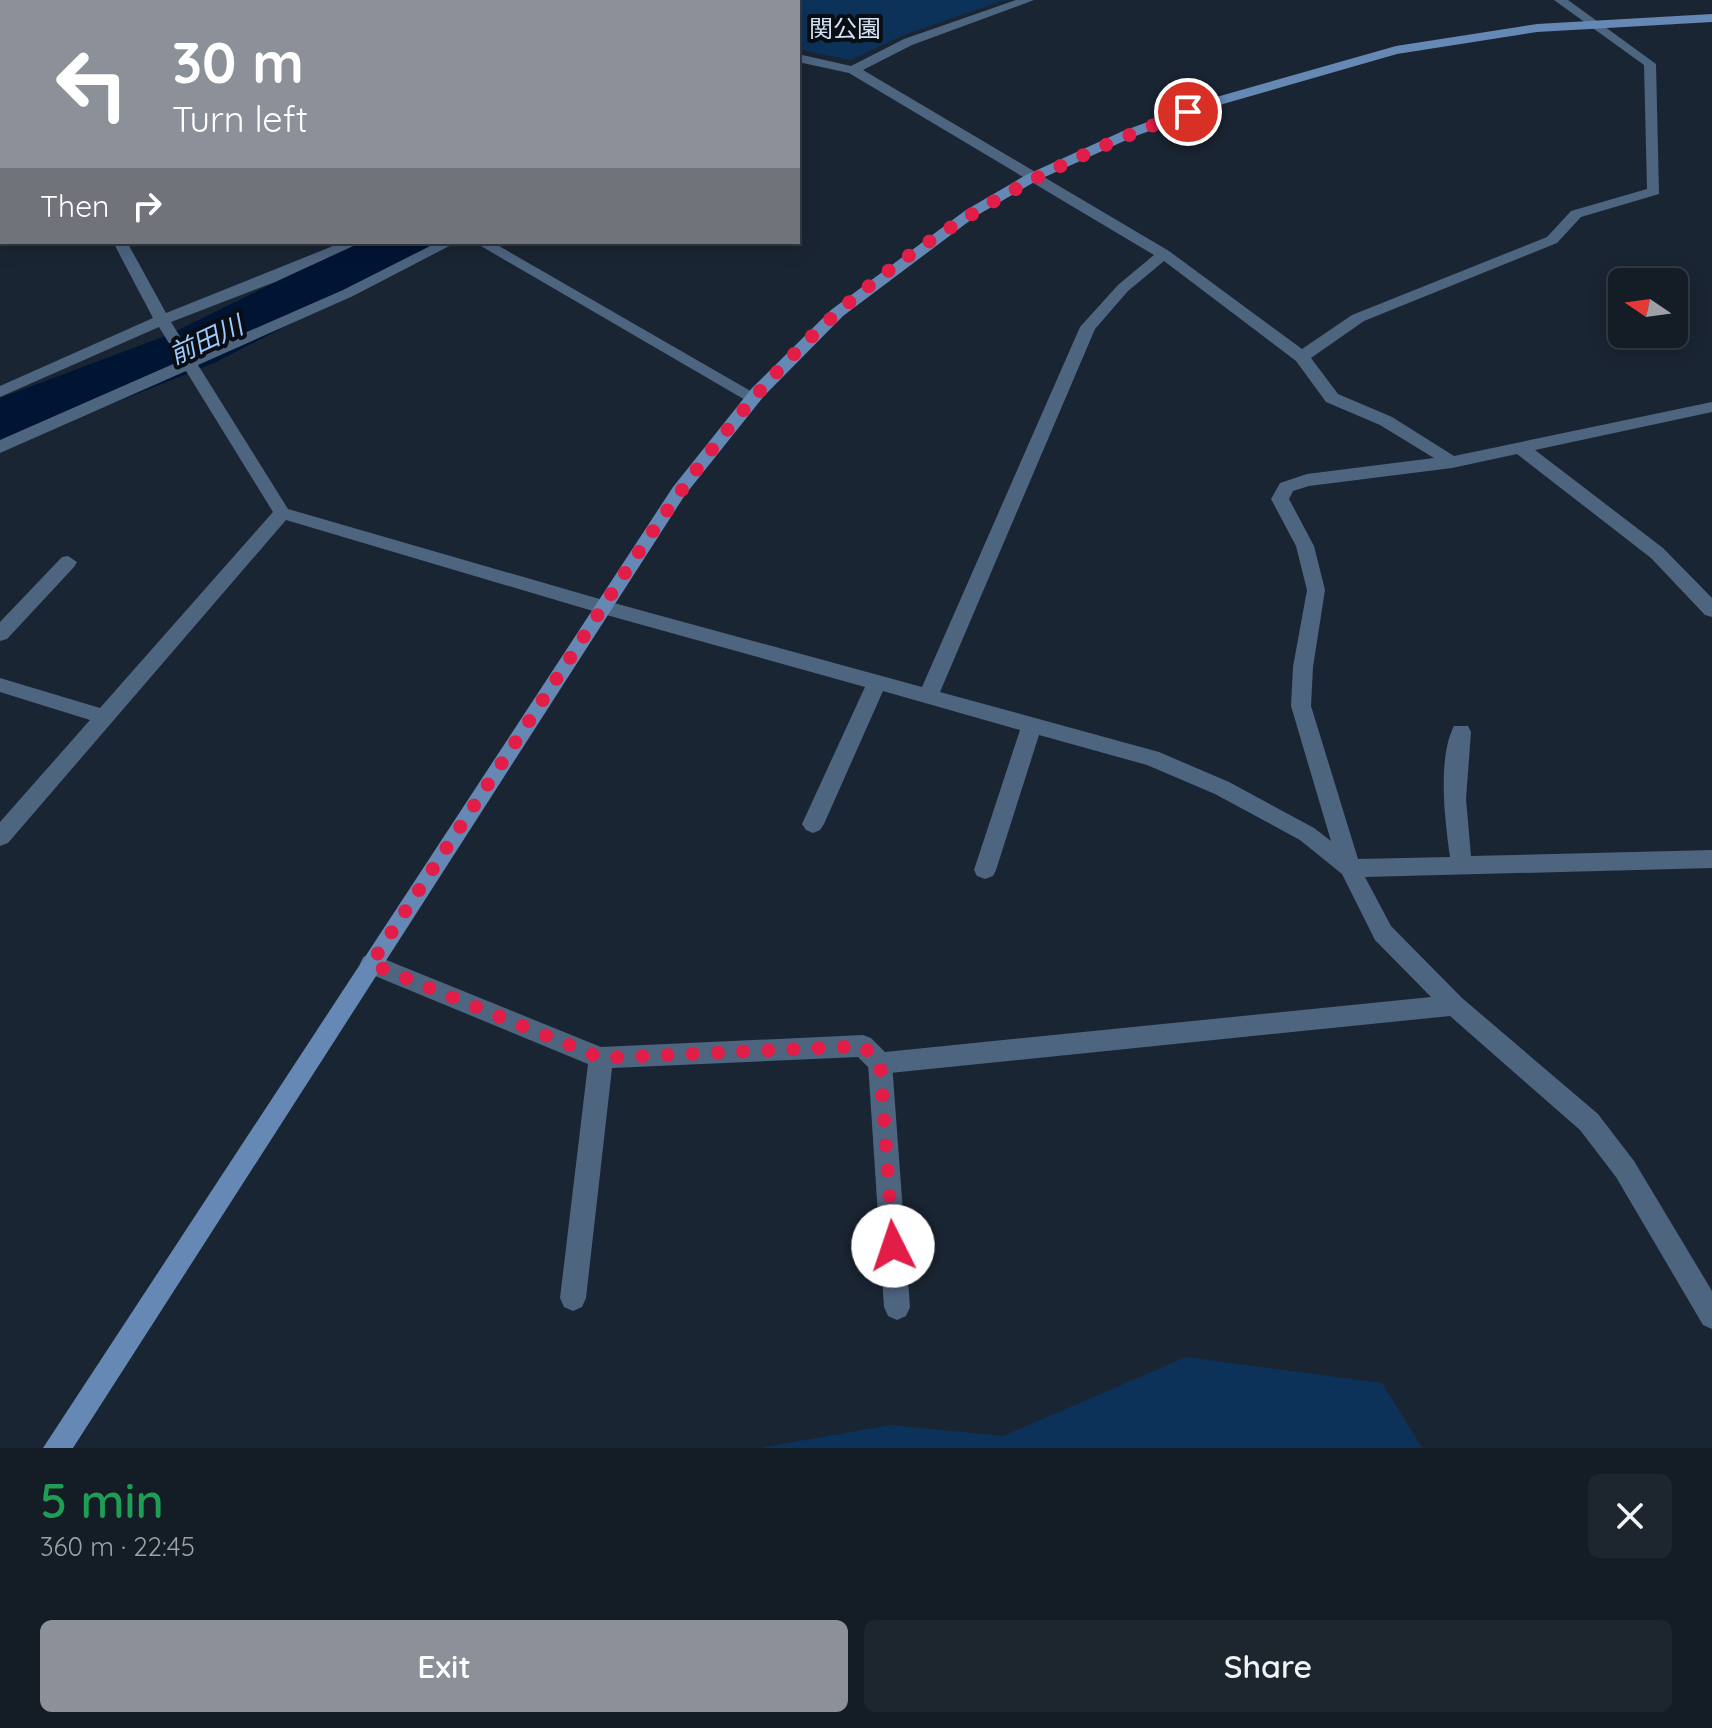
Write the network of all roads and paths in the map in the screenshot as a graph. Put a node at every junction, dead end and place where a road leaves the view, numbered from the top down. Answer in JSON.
{"nodes":[{"id":1,"x":1028,"y":0,"type":"edge"},
{"id":2,"x":1560,"y":0,"type":"edge"},
{"id":3,"x":1712,"y":18,"type":"edge"},
{"id":4,"x":1592,"y":24,"type":"junction"},
{"id":5,"x":800,"y":58,"type":"edge"},
{"id":6,"x":853,"y":70,"type":"junction"},
{"id":7,"x":1031,"y":178,"type":"junction"},
{"id":8,"x":121,"y":244,"type":"edge"},
{"id":9,"x":350,"y":244,"type":"edge"},
{"id":10,"x":446,"y":244,"type":"edge"},
{"id":11,"x":485,"y":244,"type":"edge"},
{"id":12,"x":1164,"y":254,"type":"junction"},
{"id":13,"x":162,"y":320,"type":"junction"},
{"id":14,"x":1302,"y":357,"type":"junction"},
{"id":15,"x":189,"y":363,"type":"junction"},
{"id":16,"x":0,"y":392,"type":"edge"},
{"id":17,"x":753,"y":397,"type":"junction"},
{"id":18,"x":1712,"y":407,"type":"edge"},
{"id":19,"x":0,"y":447,"type":"edge"},
{"id":20,"x":1522,"y":449,"type":"junction"},
{"id":21,"x":1452,"y":462,"type":"junction"},
{"id":22,"x":282,"y":513,"type":"junction"},
{"id":23,"x":68,"y":562,"type":"dead end"},
{"id":24,"x":603,"y":607,"type":"junction"},
{"id":25,"x":1712,"y":610,"type":"edge"},
{"id":26,"x":0,"y":634,"type":"edge"},
{"id":27,"x":877,"y":682,"type":"junction"},
{"id":28,"x":0,"y":685,"type":"edge"},
{"id":29,"x":928,"y":696,"type":"junction"},
{"id":30,"x":103,"y":717,"type":"junction"},
{"id":31,"x":1032,"y":725,"type":"junction"},
{"id":32,"x":1461,"y":732,"type":"dead end"},
{"id":33,"x":813,"y":824,"type":"dead end"},
{"id":34,"x":0,"y":837,"type":"edge"},
{"id":35,"x":1712,"y":859,"type":"edge"},
{"id":36,"x":1462,"y":865,"type":"junction"},
{"id":37,"x":1350,"y":868,"type":"junction"},
{"id":38,"x":985,"y":870,"type":"dead end"},
{"id":39,"x":371,"y":964,"type":"junction"},
{"id":40,"x":1454,"y":1005,"type":"junction"},
{"id":41,"x":601,"y":1058,"type":"junction"},
{"id":42,"x":880,"y":1063,"type":"junction"},
{"id":43,"x":573,"y":1298,"type":"dead end"},
{"id":44,"x":897,"y":1307,"type":"dead end"},
{"id":45,"x":1712,"y":1316,"type":"edge"},
{"id":46,"x":57,"y":1448,"type":"edge"}],
"edges":[{"from":1,"to":6,"type":"street"},
{"from":2,"to":4,"type":"street"},
{"from":3,"to":4,"type":"street"},
{"from":4,"to":7,"type":"street"},
{"from":4,"to":14,"type":"street"},
{"from":5,"to":6,"type":"street"},
{"from":6,"to":7,"type":"street"},
{"from":7,"to":12,"type":"street"},
{"from":7,"to":17,"type":"street"},
{"from":8,"to":13,"type":"street"},
{"from":9,"to":13,"type":"street"},
{"from":10,"to":15,"type":"street"},
{"from":11,"to":17,"type":"street"},
{"from":12,"to":14,"type":"street"},
{"from":12,"to":29,"type":"street"},
{"from":13,"to":15,"type":"street"},
{"from":13,"to":16,"type":"street"},
{"from":14,"to":21,"type":"street"},
{"from":15,"to":19,"type":"street"},
{"from":15,"to":22,"type":"street"},
{"from":17,"to":24,"type":"street"},
{"from":18,"to":20,"type":"street"},
{"from":20,"to":21,"type":"street"},
{"from":20,"to":25,"type":"street"},
{"from":21,"to":37,"type":"street"},
{"from":22,"to":24,"type":"street"},
{"from":22,"to":30,"type":"street"},
{"from":23,"to":26,"type":"street"},
{"from":24,"to":27,"type":"street"},
{"from":24,"to":39,"type":"street"},
{"from":27,"to":29,"type":"street"},
{"from":27,"to":33,"type":"street"},
{"from":28,"to":30,"type":"street"},
{"from":29,"to":31,"type":"street"},
{"from":30,"to":34,"type":"street"},
{"from":31,"to":37,"type":"street"},
{"from":31,"to":38,"type":"street"},
{"from":32,"to":36,"type":"street"},
{"from":35,"to":36,"type":"street"},
{"from":36,"to":37,"type":"street"},
{"from":37,"to":40,"type":"street"},
{"from":39,"to":41,"type":"street"},
{"from":39,"to":46,"type":"street"},
{"from":40,"to":42,"type":"street"},
{"from":40,"to":45,"type":"street"},
{"from":41,"to":42,"type":"street"},
{"from":41,"to":43,"type":"street"},
{"from":42,"to":44,"type":"street"}]}
